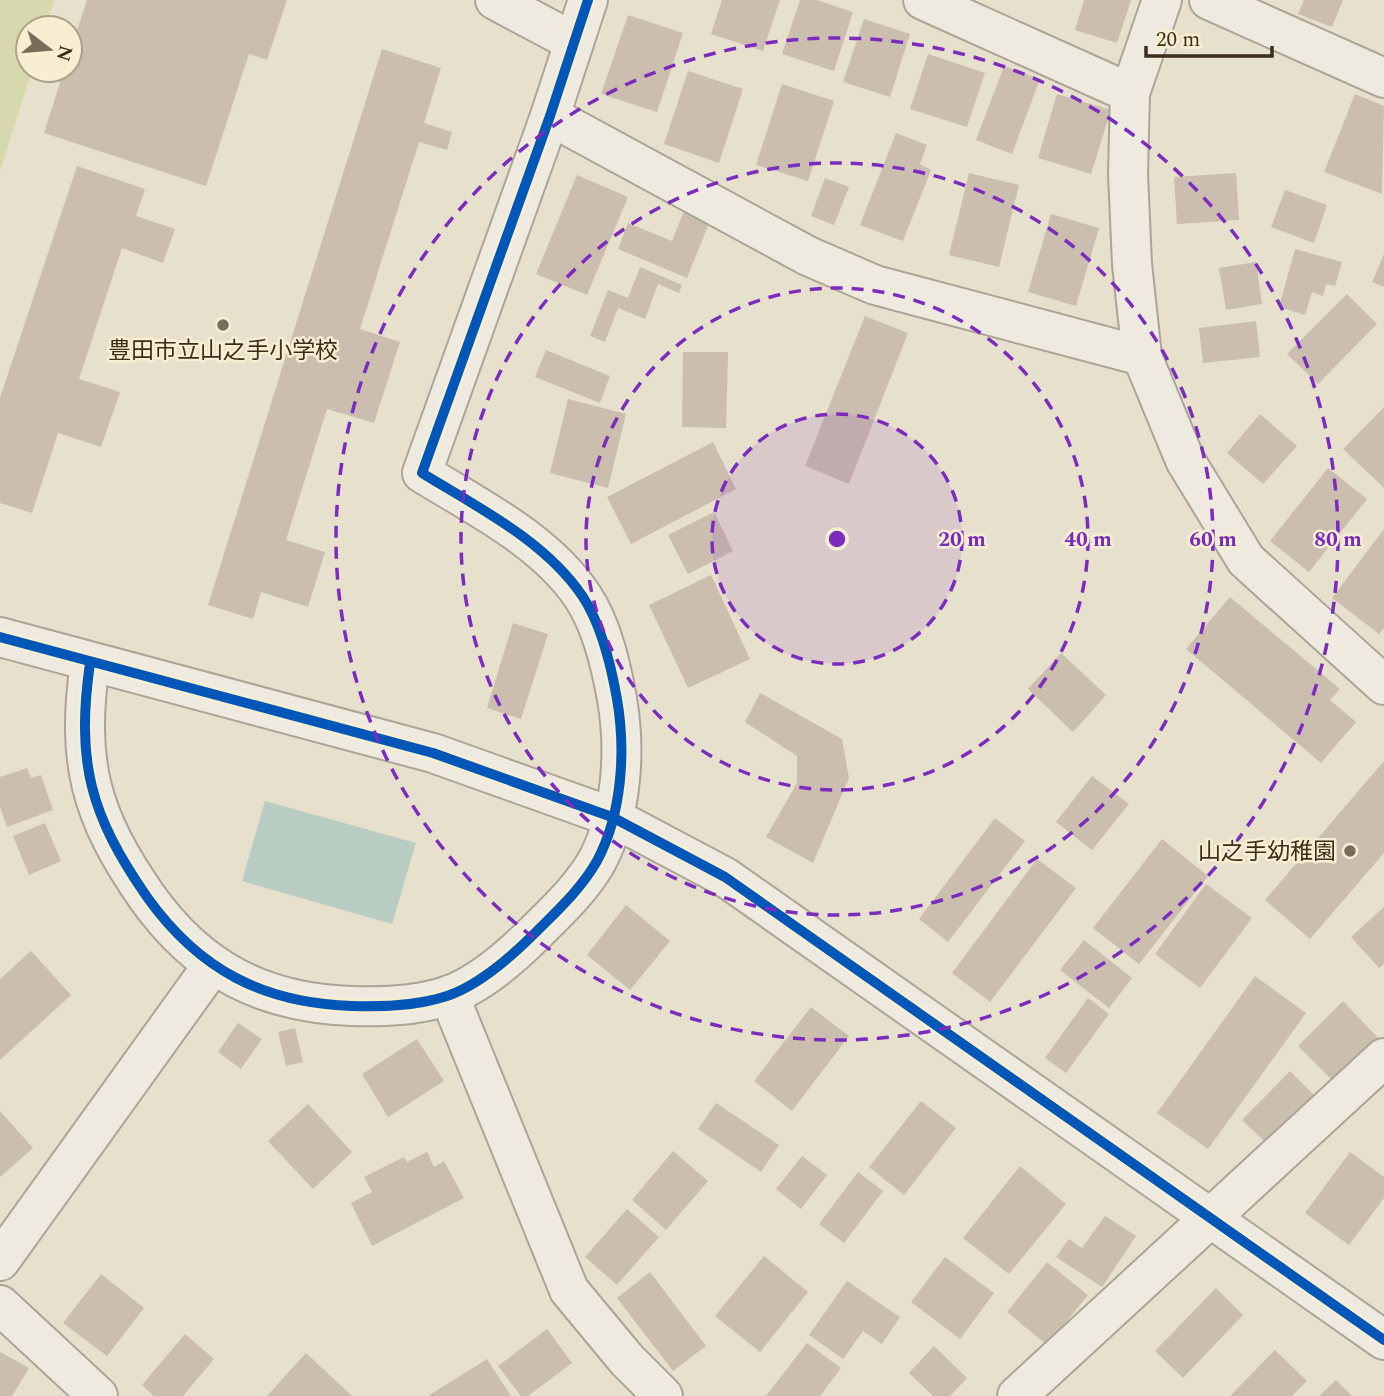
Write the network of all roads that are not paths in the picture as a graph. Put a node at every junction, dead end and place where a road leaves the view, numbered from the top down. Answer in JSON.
{"nodes":[{"id":1,"x":495,"y":0,"type":"edge"},
{"id":2,"x":588,"y":0,"type":"edge"},
{"id":3,"x":923,"y":0,"type":"edge"},
{"id":4,"x":1162,"y":0,"type":"edge"},
{"id":5,"x":1209,"y":0,"type":"edge"},
{"id":6,"x":574,"y":42,"type":"junction"},
{"id":7,"x":1384,"y":78,"type":"edge"},
{"id":8,"x":1129,"y":93,"type":"junction"},
{"id":9,"x":550,"y":116,"type":"junction"},
{"id":10,"x":1142,"y":356,"type":"junction"},
{"id":11,"x":0,"y":637,"type":"edge"},
{"id":12,"x":90,"y":663,"type":"junction"},
{"id":13,"x":1384,"y":685,"type":"edge"},
{"id":14,"x":612,"y":817,"type":"junction"},
{"id":15,"x":212,"y":966,"type":"junction"},
{"id":16,"x":449,"y":995,"type":"junction"},
{"id":17,"x":1384,"y":1058,"type":"edge"},
{"id":18,"x":1210,"y":1219,"type":"junction"},
{"id":19,"x":0,"y":1261,"type":"edge"},
{"id":20,"x":0,"y":1305,"type":"edge"},
{"id":21,"x":1384,"y":1340,"type":"edge"},
{"id":22,"x":98,"y":1396,"type":"edge"},
{"id":23,"x":663,"y":1396,"type":"edge"},
{"id":24,"x":1017,"y":1396,"type":"edge"}],
"edges":[{"from":1,"to":6,"type":"street"},
{"from":2,"to":6,"type":"street"},
{"from":3,"to":8,"type":"street"},
{"from":4,"to":8,"type":"street"},
{"from":5,"to":7,"type":"street"},
{"from":6,"to":9,"type":"street"},
{"from":8,"to":10,"type":"street"},
{"from":9,"to":10,"type":"street"},
{"from":9,"to":14,"type":"street"},
{"from":10,"to":13,"type":"street"},
{"from":11,"to":12,"type":"street"},
{"from":12,"to":14,"type":"street"},
{"from":12,"to":15,"type":"street"},
{"from":14,"to":16,"type":"street"},
{"from":14,"to":18,"type":"street"},
{"from":15,"to":16,"type":"street"},
{"from":15,"to":19,"type":"street"},
{"from":16,"to":23,"type":"street"},
{"from":17,"to":18,"type":"street"},
{"from":18,"to":21,"type":"street"},
{"from":18,"to":24,"type":"street"},
{"from":20,"to":22,"type":"street"}]}
